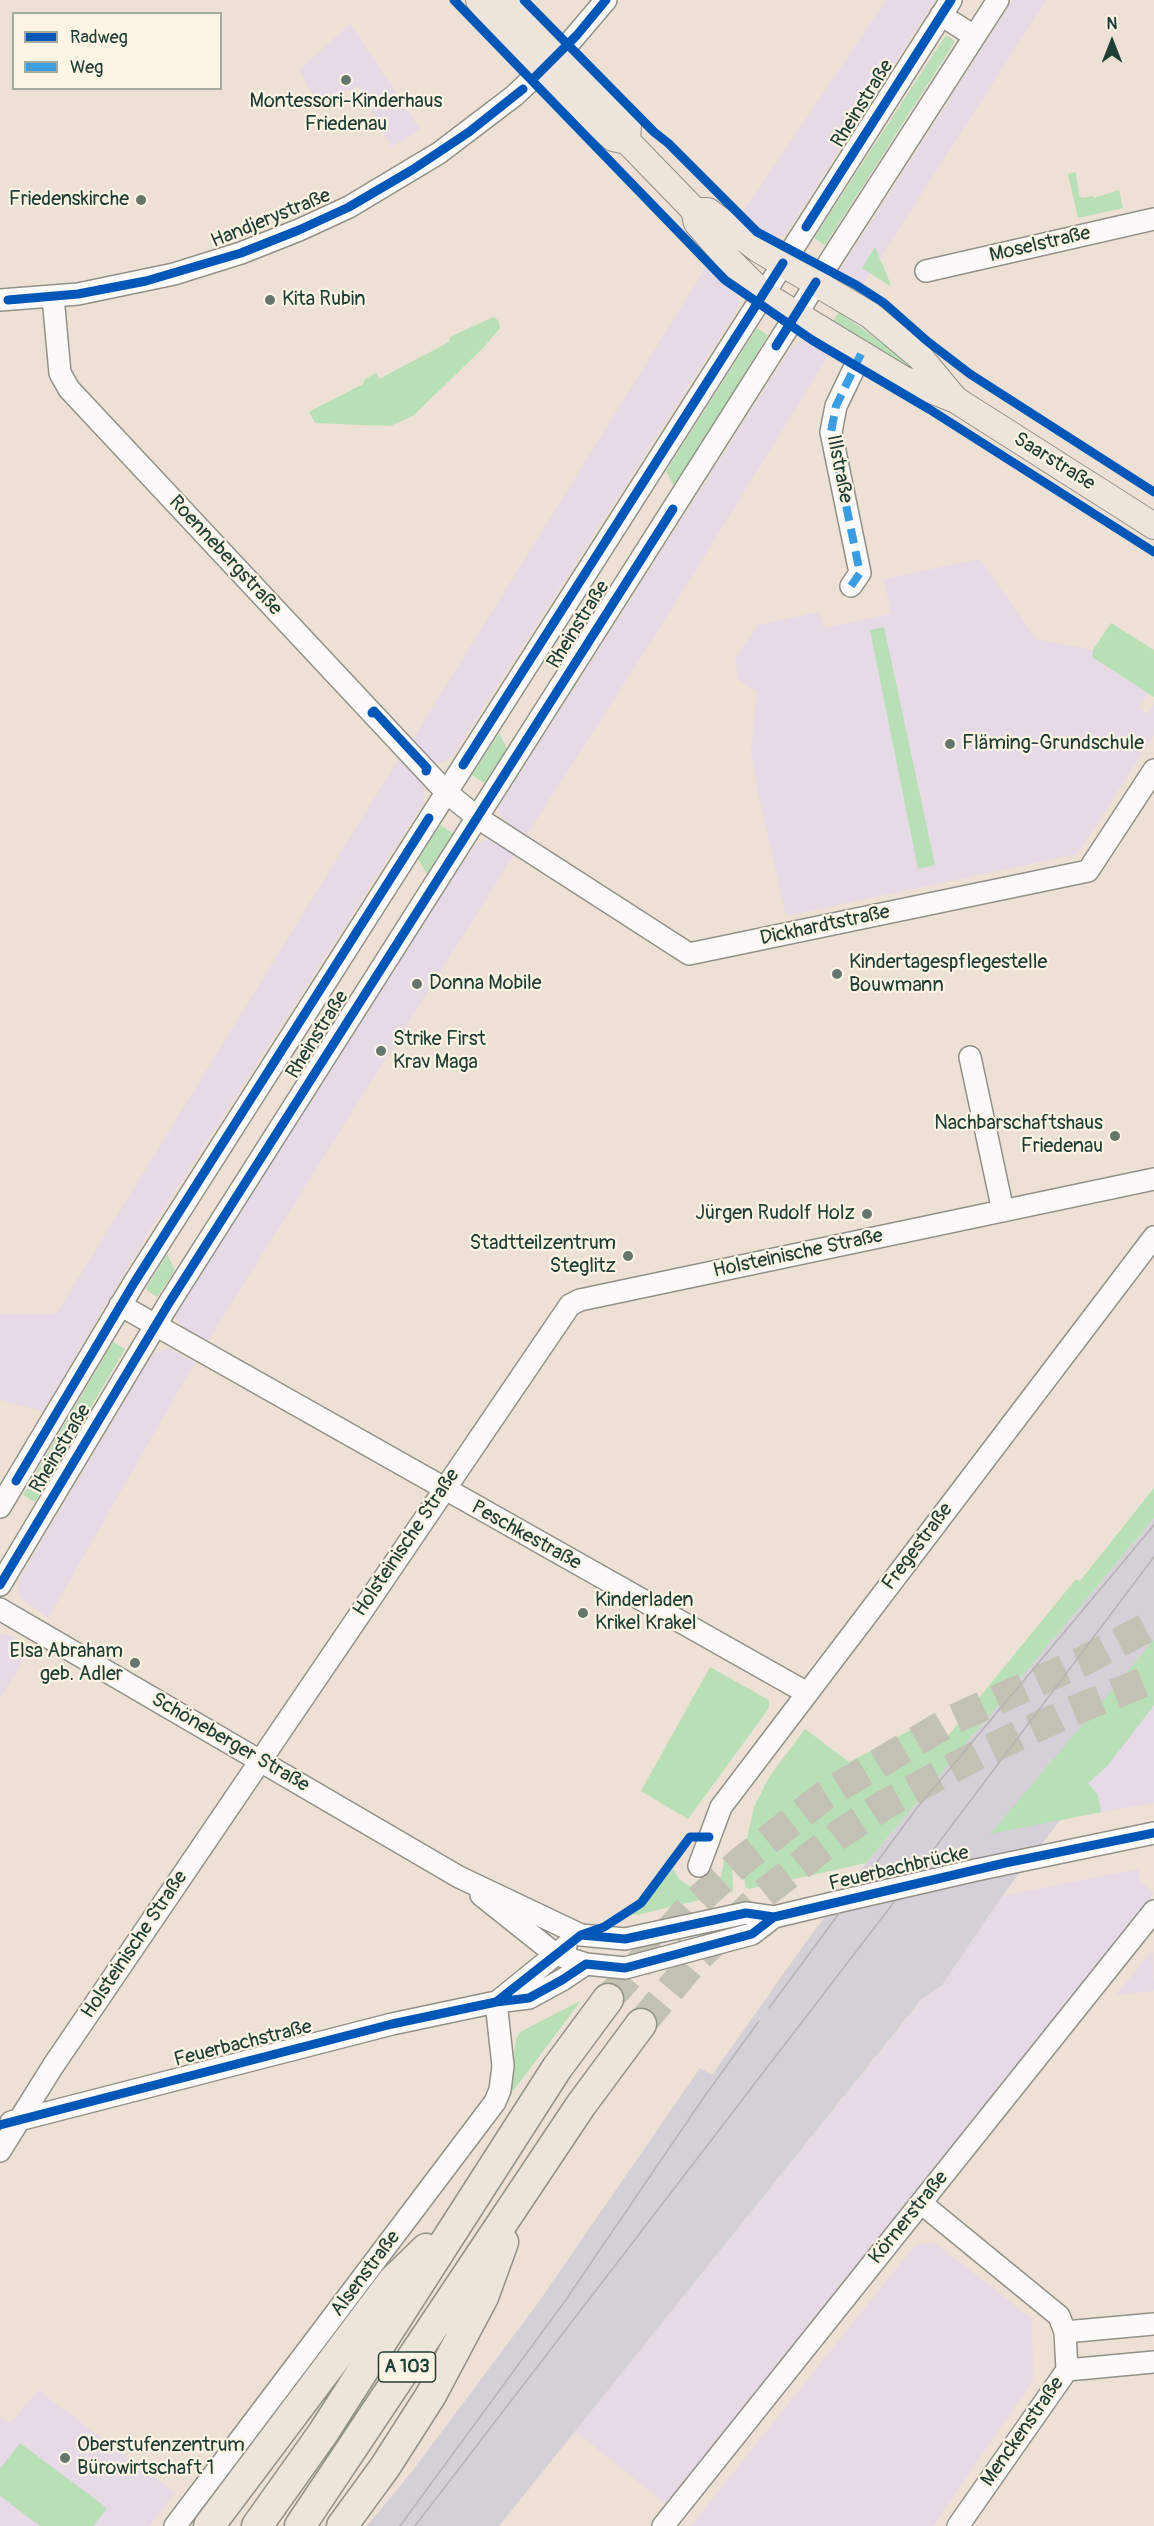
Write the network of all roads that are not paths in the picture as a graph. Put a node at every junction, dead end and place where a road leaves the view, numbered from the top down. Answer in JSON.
{"nodes":[{"id":1,"x":478,"y":0,"type":"edge"},
{"id":2,"x":506,"y":0,"type":"edge"},
{"id":3,"x":606,"y":0,"type":"edge"},
{"id":4,"x":998,"y":0,"type":"edge"},
{"id":5,"x":946,"y":7,"type":"edge"},
{"id":6,"x":974,"y":36,"type":"junction"},
{"id":7,"x":550,"y":63,"type":"junction"},
{"id":8,"x":696,"y":211,"type":"junction"},
{"id":9,"x":1154,"y":219,"type":"edge"},
{"id":10,"x":783,"y":263,"type":"junction"},
{"id":11,"x":926,"y":271,"type":"dead end"},
{"id":12,"x":816,"y":282,"type":"junction"},
{"id":13,"x":763,"y":294,"type":"junction"},
{"id":14,"x":53,"y":297,"type":"junction"},
{"id":15,"x":0,"y":300,"type":"edge"},
{"id":16,"x":796,"y":314,"type":"junction"},
{"id":17,"x":861,"y":354,"type":"junction"},
{"id":18,"x":954,"y":399,"type":"junction"},
{"id":19,"x":1154,"y":526,"type":"edge"},
{"id":20,"x":851,"y":586,"type":"dead end"},
{"id":21,"x":1154,"y":770,"type":"edge"},
{"id":22,"x":446,"y":792,"type":"junction"},
{"id":23,"x":478,"y":818,"type":"junction"},
{"id":24,"x":970,"y":1057,"type":"dead end"},
{"id":25,"x":1154,"y":1179,"type":"edge"},
{"id":26,"x":1003,"y":1211,"type":"junction"},
{"id":27,"x":1154,"y":1237,"type":"edge"},
{"id":28,"x":120,"y":1305,"type":"junction"},
{"id":29,"x":155,"y":1326,"type":"junction"},
{"id":30,"x":444,"y":1489,"type":"junction"},
{"id":31,"x":0,"y":1507,"type":"edge"},
{"id":32,"x":0,"y":1585,"type":"edge"},
{"id":33,"x":0,"y":1609,"type":"edge"},
{"id":34,"x":807,"y":1694,"type":"junction"},
{"id":35,"x":260,"y":1761,"type":"junction"},
{"id":36,"x":1154,"y":1833,"type":"edge"},
{"id":37,"x":699,"y":1866,"type":"dead end"},
{"id":38,"x":459,"y":1877,"type":"junction"},
{"id":39,"x":1154,"y":1911,"type":"edge"},
{"id":40,"x":774,"y":1917,"type":"junction"},
{"id":41,"x":581,"y":1935,"type":"junction"},
{"id":42,"x":555,"y":1954,"type":"junction"},
{"id":43,"x":586,"y":1964,"type":"junction"},
{"id":44,"x":608,"y":1999,"type":"tunnel mouth"},
{"id":45,"x":496,"y":2002,"type":"junction"},
{"id":46,"x":641,"y":2024,"type":"tunnel mouth"},
{"id":47,"x":9,"y":2122,"type":"edge"},
{"id":48,"x":0,"y":2151,"type":"edge"},
{"id":49,"x":921,"y":2203,"type":"junction"},
{"id":50,"x":513,"y":2207,"type":"junction"},
{"id":51,"x":463,"y":2214,"type":"junction"},
{"id":52,"x":1154,"y":2324,"type":"edge"},
{"id":53,"x":1065,"y":2332,"type":"junction"},
{"id":54,"x":1154,"y":2362,"type":"edge"},
{"id":55,"x":1067,"y":2370,"type":"junction"},
{"id":56,"x":175,"y":2526,"type":"edge"},
{"id":57,"x":209,"y":2526,"type":"edge"},
{"id":58,"x":257,"y":2526,"type":"edge"},
{"id":59,"x":300,"y":2526,"type":"edge"},
{"id":60,"x":342,"y":2526,"type":"edge"},
{"id":61,"x":663,"y":2526,"type":"edge"},
{"id":62,"x":958,"y":2526,"type":"edge"}],
"edges":[{"from":1,"to":7,"type":"main road"},
{"from":2,"to":7,"type":"main road"},
{"from":3,"to":7,"type":"street","name":"Handjerystraße"},
{"from":4,"to":6,"type":"street","name":"Rheinstraße"},
{"from":5,"to":6,"type":"street"},
{"from":5,"to":10,"type":"street","name":"Rheinstraße"},
{"from":6,"to":12,"type":"street","name":"Rheinstraße"},
{"from":7,"to":8,"type":"main road"},
{"from":7,"to":14,"type":"street","name":"Handjerystraße"},
{"from":8,"to":10,"type":"main road","name":"Saarstraße"},
{"from":8,"to":13,"type":"main road","name":"Saarstraße"},
{"from":9,"to":11,"type":"street","name":"Moselstraße"},
{"from":10,"to":12,"type":"main road","name":"Saarstraße"},
{"from":10,"to":13,"type":"street","name":"Rheinstraße"},
{"from":12,"to":16,"type":"street","name":"Rheinstraße"},
{"from":12,"to":18,"type":"main road","name":"Saarstraße"},
{"from":13,"to":16,"type":"main road","name":"Saarstraße"},
{"from":13,"to":22,"type":"street","name":"Rheinstraße"},
{"from":14,"to":15,"type":"street","name":"Handjerystraße"},
{"from":14,"to":22,"type":"street","name":"Roennebergstraße"},
{"from":16,"to":17,"type":"main road","name":"Saarstraße"},
{"from":16,"to":23,"type":"street","name":"Rheinstraße"},
{"from":17,"to":18,"type":"main road","name":"Saarstraße"},
{"from":17,"to":20,"type":"street","name":"Illstraße"},
{"from":18,"to":19,"type":"main road","name":"Saarstraße"},
{"from":21,"to":23,"type":"street","name":"Dickhardtstraße"},
{"from":22,"to":23,"type":"street","name":"Roennebergstraße"},
{"from":22,"to":28,"type":"street","name":"Rheinstraße"},
{"from":23,"to":29,"type":"street","name":"Rheinstraße"},
{"from":24,"to":26,"type":"street"},
{"from":25,"to":26,"type":"street","name":"Holsteinische Straße"},
{"from":26,"to":30,"type":"street","name":"Holsteinische Straße"},
{"from":27,"to":34,"type":"street","name":"Fregestraße"},
{"from":28,"to":29,"type":"street","name":"Peschkestraße"},
{"from":28,"to":31,"type":"street","name":"Rheinstraße"},
{"from":29,"to":30,"type":"street","name":"Peschkestraße"},
{"from":29,"to":32,"type":"street","name":"Rheinstraße"},
{"from":30,"to":34,"type":"street","name":"Peschkestraße"},
{"from":30,"to":35,"type":"street","name":"Holsteinische Straße"},
{"from":33,"to":35,"type":"street","name":"Schöneberger Straße"},
{"from":34,"to":37,"type":"street","name":"Fregestraße"},
{"from":35,"to":38,"type":"street","name":"Schöneberger Straße"},
{"from":35,"to":47,"type":"street","name":"Holsteinische Straße"},
{"from":36,"to":40,"type":"street","name":"Feuerbachbrücke","bridge":true},
{"from":38,"to":41,"type":"street","name":"Schöneberger Straße"},
{"from":38,"to":42,"type":"street","name":"Schöneberger Straße"},
{"from":39,"to":49,"type":"street","name":"Körnerstraße"},
{"from":40,"to":41,"type":"street"},
{"from":40,"to":43,"type":"street"},
{"from":41,"to":42,"type":"street","name":"Feuerbachstraße"},
{"from":41,"to":43,"type":"street"},
{"from":42,"to":43,"type":"street"},
{"from":42,"to":45,"type":"street","name":"Feuerbachstraße"},
{"from":43,"to":45,"type":"street","name":"Feuerbachstraße"},
{"from":44,"to":51,"type":"highway","number":"A 103"},
{"from":45,"to":47,"type":"street","name":"Feuerbachstraße"},
{"from":45,"to":56,"type":"street","name":"Alsenstraße"},
{"from":46,"to":50,"type":"highway","number":"A 103"},
{"from":47,"to":48,"type":"street","name":"Holsteinische Straße"},
{"from":49,"to":53,"type":"street"},
{"from":49,"to":61,"type":"street","name":"Körnerstraße"},
{"from":50,"to":59,"type":"highway","number":"A 103"},
{"from":50,"to":60,"type":"highway"},
{"from":51,"to":57,"type":"highway"},
{"from":51,"to":58,"type":"highway","number":"A 103"},
{"from":52,"to":53,"type":"street"},
{"from":53,"to":55,"type":"street","name":"Menckenstraße"},
{"from":54,"to":55,"type":"street"},
{"from":55,"to":62,"type":"street","name":"Menckenstraße"}]}
